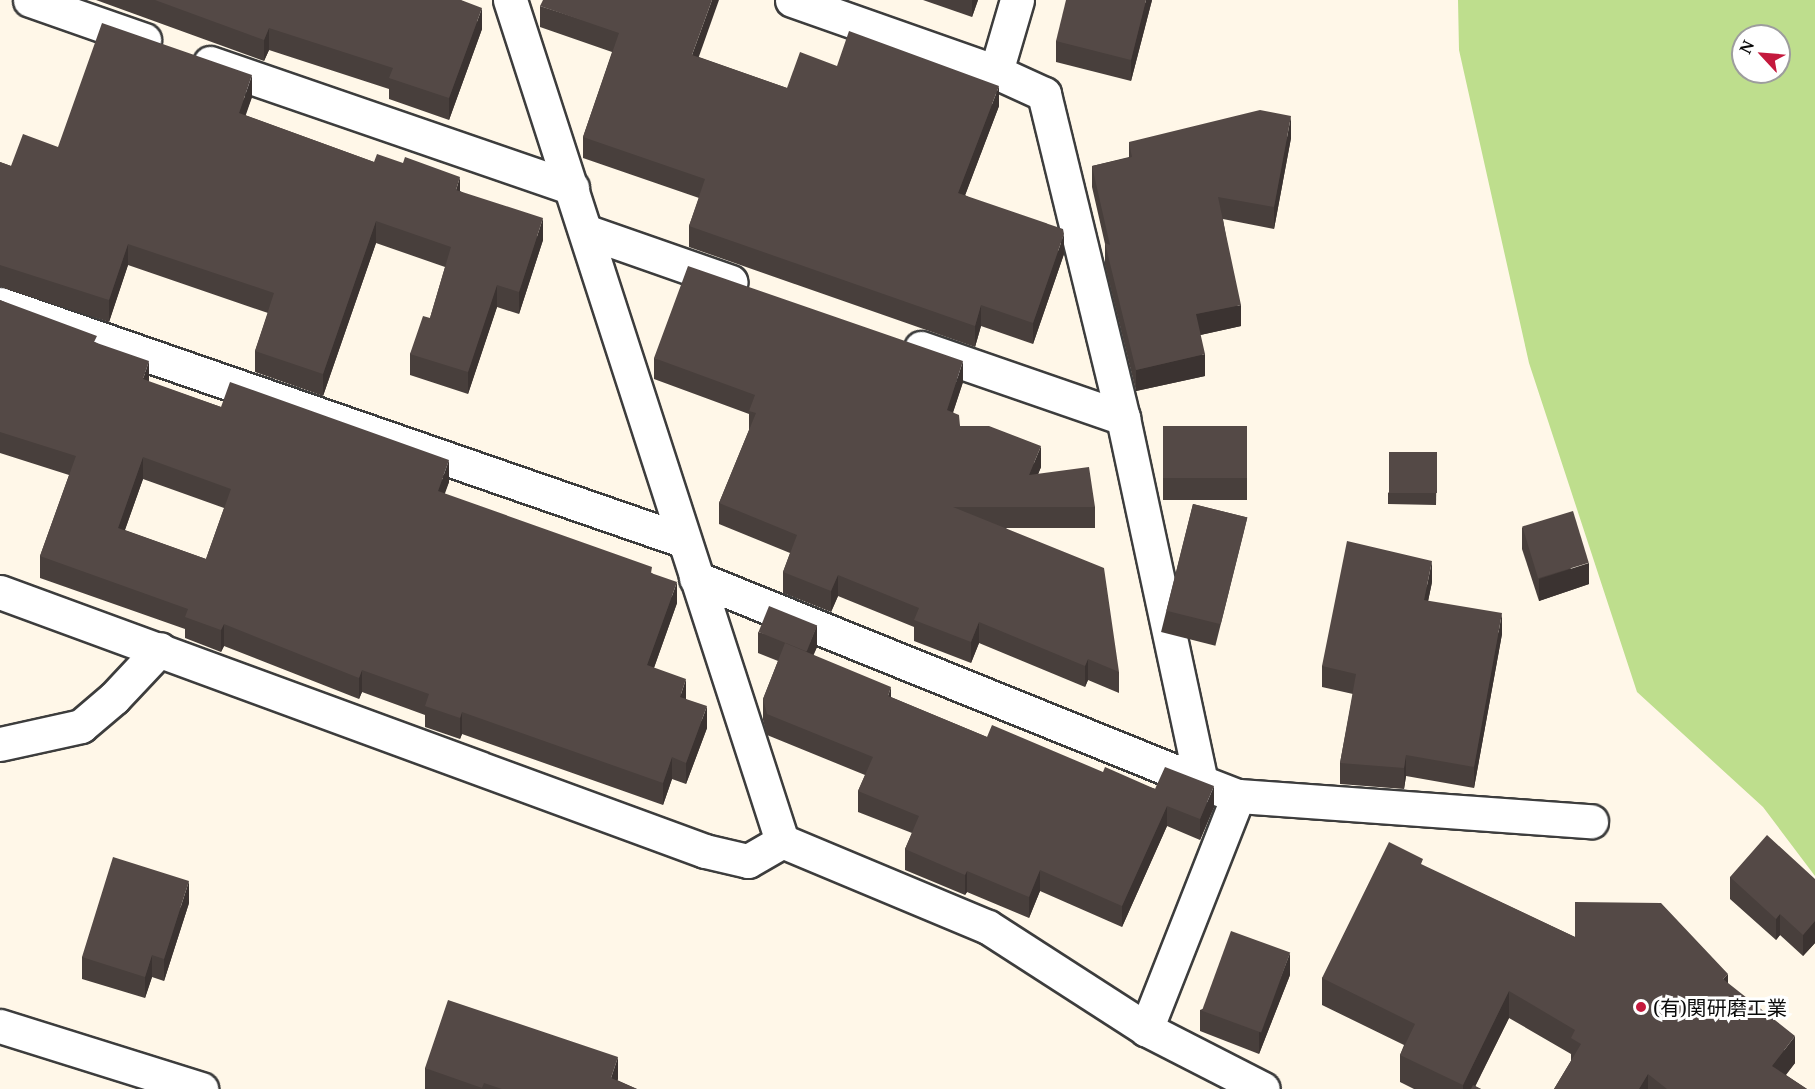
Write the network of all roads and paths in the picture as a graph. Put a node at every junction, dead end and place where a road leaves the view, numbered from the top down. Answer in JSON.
{"nodes":[{"id":1,"x":30,"y":0,"type":"edge"},
{"id":2,"x":510,"y":0,"type":"edge"},
{"id":3,"x":792,"y":0,"type":"edge"},
{"id":4,"x":1017,"y":0,"type":"edge"},
{"id":5,"x":996,"y":72,"type":"junction"},
{"id":6,"x":572,"y":188,"type":"junction"},
{"id":7,"x":588,"y":232,"type":"junction"},
{"id":8,"x":755,"y":290,"type":"edge"},
{"id":9,"x":0,"y":304,"type":"edge"},
{"id":10,"x":889,"y":337,"type":"edge"},
{"id":11,"x":1123,"y":418,"type":"junction"},
{"id":12,"x":682,"y":540,"type":"junction"},
{"id":13,"x":696,"y":578,"type":"junction"},
{"id":14,"x":0,"y":592,"type":"edge"},
{"id":15,"x":159,"y":649,"type":"junction"},
{"id":16,"x":0,"y":744,"type":"edge"},
{"id":17,"x":1201,"y":782,"type":"junction"},
{"id":18,"x":1238,"y":796,"type":"junction"},
{"id":19,"x":1591,"y":821,"type":"dead end"},
{"id":20,"x":782,"y":841,"type":"junction"},
{"id":21,"x":0,"y":1026,"type":"edge"},
{"id":22,"x":1146,"y":1029,"type":"junction"},
{"id":23,"x":201,"y":1089,"type":"edge"},
{"id":24,"x":1263,"y":1089,"type":"edge"}],
"edges":[{"from":1,"to":6,"type":"street"},
{"from":2,"to":6,"type":"street"},
{"from":3,"to":5,"type":"street"},
{"from":4,"to":5,"type":"street"},
{"from":5,"to":11,"type":"street"},
{"from":6,"to":7,"type":"street"},
{"from":7,"to":8,"type":"street"},
{"from":7,"to":12,"type":"street"},
{"from":9,"to":12,"type":"street"},
{"from":10,"to":11,"type":"street"},
{"from":11,"to":17,"type":"street"},
{"from":12,"to":13,"type":"street"},
{"from":13,"to":17,"type":"street"},
{"from":13,"to":20,"type":"street"},
{"from":14,"to":15,"type":"street"},
{"from":15,"to":16,"type":"street"},
{"from":15,"to":20,"type":"street"},
{"from":17,"to":18,"type":"street"},
{"from":18,"to":19,"type":"street"},
{"from":18,"to":22,"type":"street"},
{"from":20,"to":22,"type":"street"},
{"from":21,"to":23,"type":"street"},
{"from":22,"to":24,"type":"street"}]}
